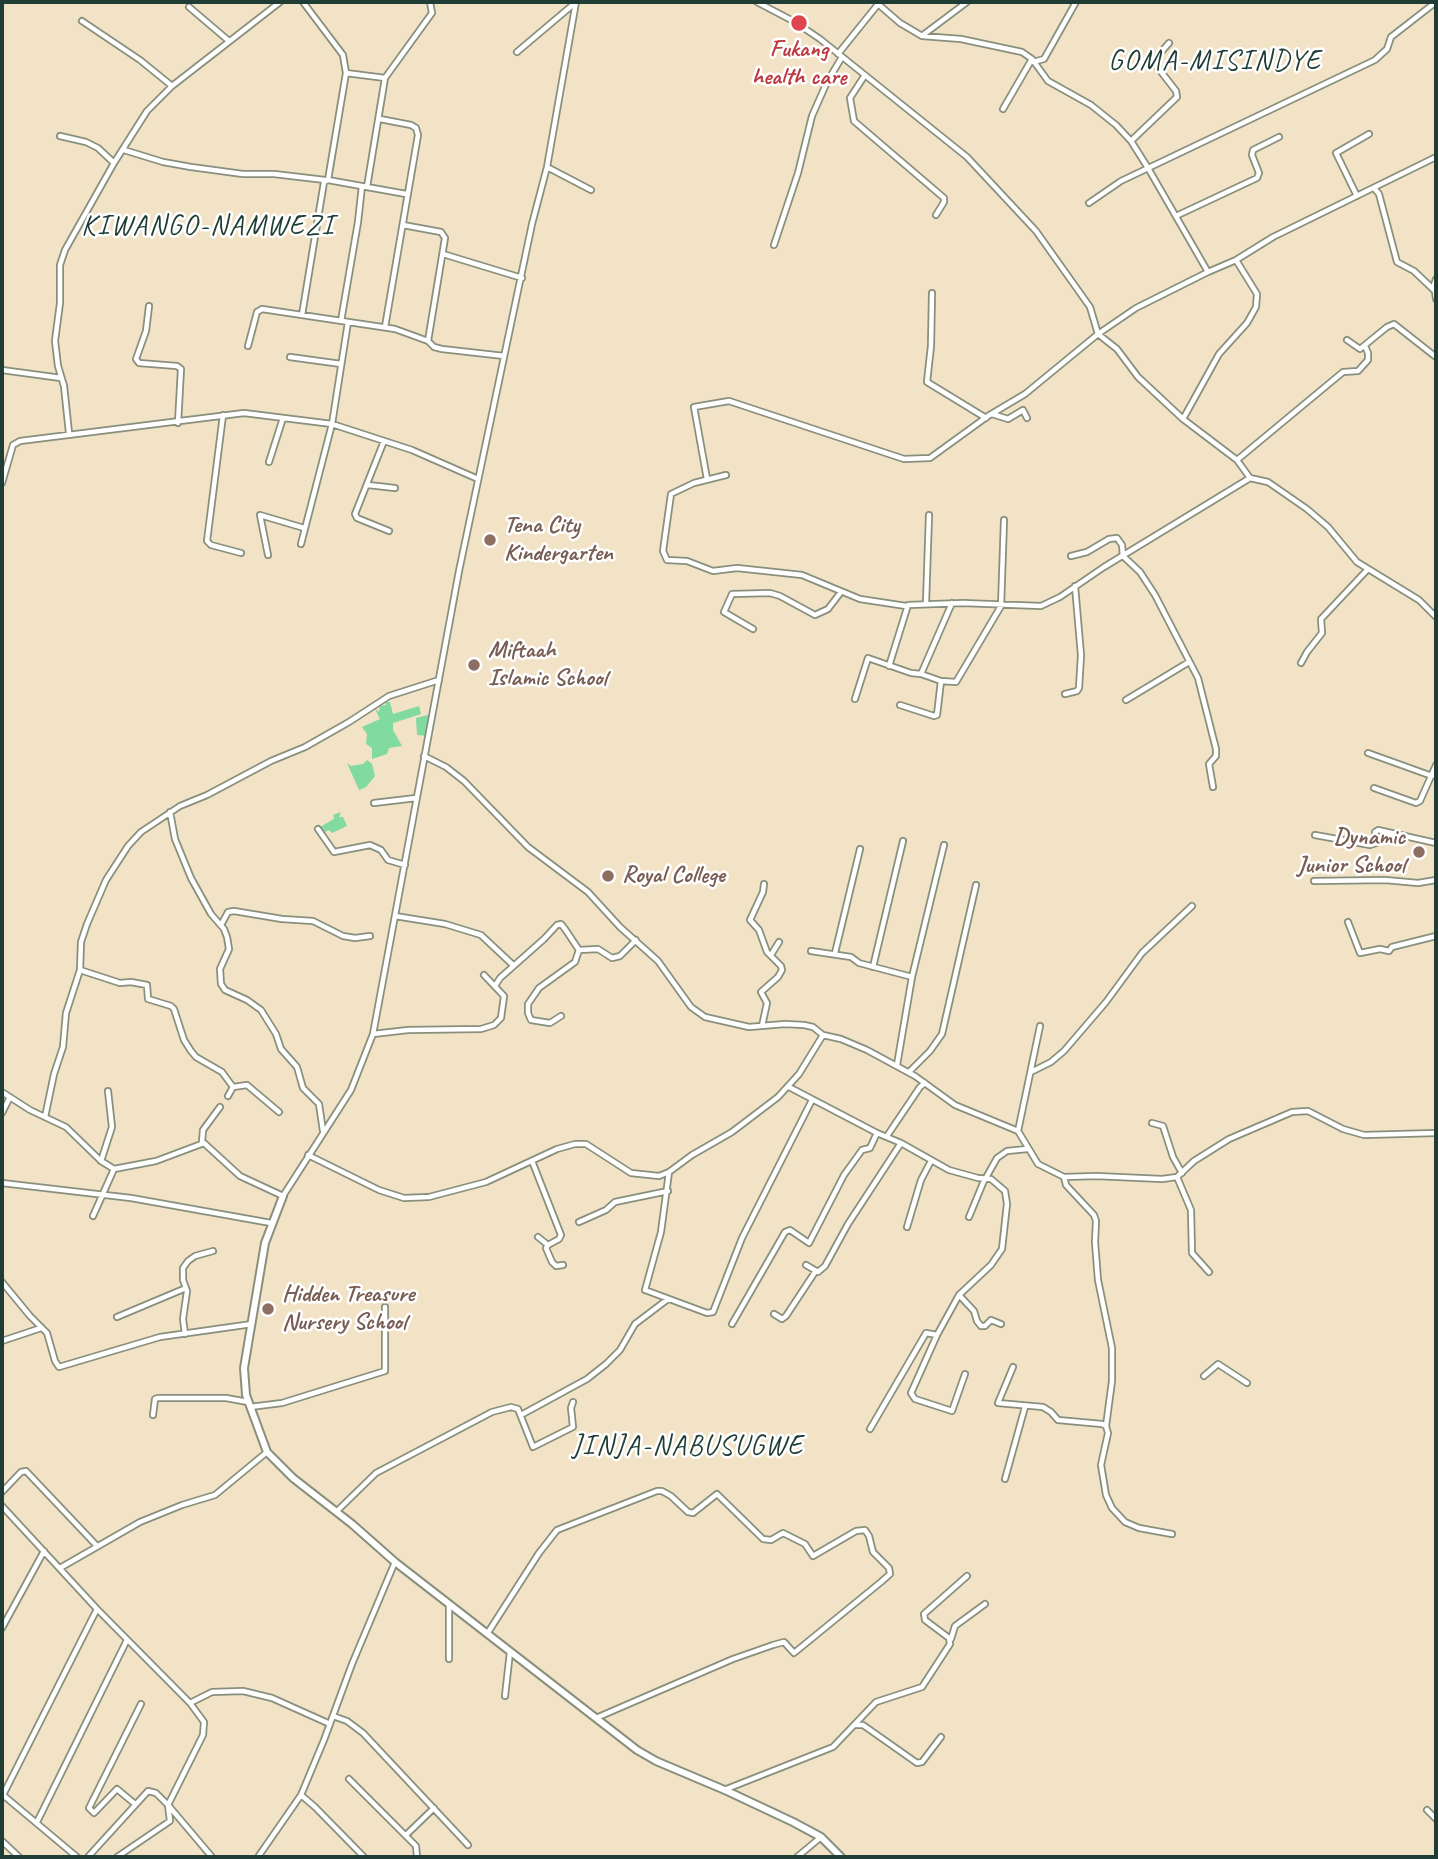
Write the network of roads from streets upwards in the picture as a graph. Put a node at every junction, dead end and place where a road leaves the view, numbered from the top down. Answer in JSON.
{"nodes":[{"id":1,"x":277,"y":2,"type":"edge"},
{"id":2,"x":303,"y":2,"type":"edge"},
{"id":3,"x":430,"y":2,"type":"edge"},
{"id":4,"x":575,"y":2,"type":"edge"},
{"id":5,"x":757,"y":2,"type":"edge"},
{"id":6,"x":967,"y":2,"type":"edge"},
{"id":7,"x":1076,"y":2,"type":"edge"},
{"id":8,"x":1425,"y":2,"type":"edge"},
{"id":9,"x":1436,"y":2,"type":"edge"},
{"id":10,"x":879,"y":3,"type":"edge"},
{"id":11,"x":189,"y":6,"type":"dead end"},
{"id":12,"x":1430,"y":6,"type":"junction"},
{"id":13,"x":82,"y":21,"type":"dead end"},
{"id":14,"x":922,"y":36,"type":"junction"},
{"id":15,"x":229,"y":41,"type":"junction"},
{"id":16,"x":1169,"y":44,"type":"dead end"},
{"id":17,"x":517,"y":52,"type":"dead end"},
{"id":18,"x":840,"y":55,"type":"junction"},
{"id":19,"x":1032,"y":60,"type":"junction"},
{"id":20,"x":346,"y":73,"type":"junction"},
{"id":21,"x":865,"y":75,"type":"junction"},
{"id":22,"x":385,"y":78,"type":"junction"},
{"id":23,"x":172,"y":86,"type":"junction"},
{"id":24,"x":1003,"y":109,"type":"dead end"},
{"id":25,"x":380,"y":119,"type":"junction"},
{"id":26,"x":1368,"y":134,"type":"dead end"},
{"id":27,"x":60,"y":136,"type":"dead end"},
{"id":28,"x":1279,"y":137,"type":"dead end"},
{"id":29,"x":1131,"y":141,"type":"junction"},
{"id":30,"x":124,"y":150,"type":"junction"},
{"id":31,"x":1434,"y":158,"type":"dead end"},
{"id":32,"x":114,"y":163,"type":"junction"},
{"id":33,"x":547,"y":167,"type":"junction"},
{"id":34,"x":1148,"y":169,"type":"junction"},
{"id":35,"x":326,"y":180,"type":"junction"},
{"id":36,"x":364,"y":186,"type":"junction"},
{"id":37,"x":1374,"y":188,"type":"junction"},
{"id":38,"x":590,"y":190,"type":"dead end"},
{"id":39,"x":407,"y":194,"type":"junction"},
{"id":40,"x":1357,"y":196,"type":"junction"},
{"id":41,"x":1089,"y":203,"type":"dead end"},
{"id":42,"x":936,"y":215,"type":"dead end"},
{"id":43,"x":1176,"y":216,"type":"junction"},
{"id":44,"x":403,"y":225,"type":"junction"},
{"id":45,"x":774,"y":245,"type":"dead end"},
{"id":46,"x":443,"y":254,"type":"junction"},
{"id":47,"x":1236,"y":260,"type":"junction"},
{"id":48,"x":1208,"y":272,"type":"junction"},
{"id":49,"x":522,"y":278,"type":"junction"},
{"id":50,"x":1436,"y":279,"type":"edge"},
{"id":51,"x":932,"y":293,"type":"dead end"},
{"id":52,"x":1436,"y":296,"type":"edge"},
{"id":53,"x":149,"y":306,"type":"dead end"},
{"id":54,"x":302,"y":315,"type":"junction"},
{"id":55,"x":341,"y":321,"type":"junction"},
{"id":56,"x":348,"y":322,"type":"junction"},
{"id":57,"x":385,"y":327,"type":"junction"},
{"id":58,"x":1098,"y":334,"type":"junction"},
{"id":59,"x":1347,"y":340,"type":"dead end"},
{"id":60,"x":428,"y":341,"type":"junction"},
{"id":61,"x":248,"y":346,"type":"dead end"},
{"id":62,"x":1365,"y":346,"type":"junction"},
{"id":63,"x":505,"y":356,"type":"junction"},
{"id":64,"x":290,"y":357,"type":"dead end"},
{"id":65,"x":1436,"y":357,"type":"edge"},
{"id":66,"x":341,"y":364,"type":"junction"},
{"id":67,"x":2,"y":370,"type":"edge"},
{"id":68,"x":61,"y":378,"type":"junction"},
{"id":69,"x":223,"y":415,"type":"junction"},
{"id":70,"x":988,"y":416,"type":"junction"},
{"id":71,"x":283,"y":418,"type":"junction"},
{"id":72,"x":1027,"y":418,"type":"dead end"},
{"id":73,"x":1183,"y":419,"type":"junction"},
{"id":74,"x":178,"y":423,"type":"junction"},
{"id":75,"x":332,"y":424,"type":"junction"},
{"id":76,"x":69,"y":433,"type":"junction"},
{"id":77,"x":384,"y":442,"type":"junction"},
{"id":78,"x":1237,"y":460,"type":"junction"},
{"id":79,"x":269,"y":462,"type":"dead end"},
{"id":80,"x":726,"y":475,"type":"dead end"},
{"id":81,"x":1250,"y":478,"type":"junction"},
{"id":82,"x":478,"y":479,"type":"junction"},
{"id":83,"x":707,"y":479,"type":"junction"},
{"id":84,"x":2,"y":483,"type":"edge"},
{"id":85,"x":368,"y":485,"type":"junction"},
{"id":86,"x":395,"y":488,"type":"dead end"},
{"id":87,"x":929,"y":515,"type":"dead end"},
{"id":88,"x":1004,"y":520,"type":"dead end"},
{"id":89,"x":304,"y":528,"type":"junction"},
{"id":90,"x":389,"y":531,"type":"dead end"},
{"id":91,"x":301,"y":544,"type":"dead end"},
{"id":92,"x":241,"y":553,"type":"dead end"},
{"id":93,"x":268,"y":555,"type":"dead end"},
{"id":94,"x":1071,"y":556,"type":"dead end"},
{"id":95,"x":1123,"y":556,"type":"junction"},
{"id":96,"x":1368,"y":569,"type":"junction"},
{"id":97,"x":1075,"y":586,"type":"junction"},
{"id":98,"x":841,"y":592,"type":"junction"},
{"id":99,"x":926,"y":603,"type":"junction"},
{"id":100,"x":952,"y":603,"type":"junction"},
{"id":101,"x":906,"y":606,"type":"junction"},
{"id":102,"x":1001,"y":606,"type":"junction"},
{"id":103,"x":1436,"y":617,"type":"edge"},
{"id":104,"x":753,"y":629,"type":"dead end"},
{"id":105,"x":1189,"y":662,"type":"junction"},
{"id":106,"x":1301,"y":663,"type":"dead end"},
{"id":107,"x":889,"y":666,"type":"junction"},
{"id":108,"x":920,"y":674,"type":"junction"},
{"id":109,"x":440,"y":680,"type":"junction"},
{"id":110,"x":941,"y":681,"type":"junction"},
{"id":111,"x":1065,"y":694,"type":"dead end"},
{"id":112,"x":855,"y":699,"type":"dead end"},
{"id":113,"x":1126,"y":699,"type":"dead end"},
{"id":114,"x":900,"y":705,"type":"dead end"},
{"id":115,"x":1368,"y":753,"type":"dead end"},
{"id":116,"x":424,"y":756,"type":"junction"},
{"id":117,"x":1436,"y":765,"type":"edge"},
{"id":118,"x":1432,"y":776,"type":"junction"},
{"id":119,"x":1213,"y":787,"type":"dead end"},
{"id":120,"x":1374,"y":788,"type":"dead end"},
{"id":121,"x":416,"y":798,"type":"junction"},
{"id":122,"x":374,"y":803,"type":"dead end"},
{"id":123,"x":170,"y":812,"type":"junction"},
{"id":124,"x":318,"y":829,"type":"dead end"},
{"id":125,"x":1315,"y":835,"type":"dead end"},
{"id":126,"x":903,"y":841,"type":"dead end"},
{"id":127,"x":1436,"y":843,"type":"edge"},
{"id":128,"x":944,"y":845,"type":"dead end"},
{"id":129,"x":860,"y":849,"type":"dead end"},
{"id":130,"x":405,"y":865,"type":"junction"},
{"id":131,"x":1436,"y":880,"type":"edge"},
{"id":132,"x":1314,"y":881,"type":"dead end"},
{"id":133,"x":764,"y":884,"type":"dead end"},
{"id":134,"x":976,"y":885,"type":"dead end"},
{"id":135,"x":1192,"y":906,"type":"dead end"},
{"id":136,"x":395,"y":916,"type":"junction"},
{"id":137,"x":1348,"y":922,"type":"dead end"},
{"id":138,"x":221,"y":926,"type":"junction"},
{"id":139,"x":370,"y":936,"type":"dead end"},
{"id":140,"x":1436,"y":936,"type":"edge"},
{"id":141,"x":636,"y":940,"type":"junction"},
{"id":142,"x":779,"y":942,"type":"dead end"},
{"id":143,"x":579,"y":950,"type":"junction"},
{"id":144,"x":811,"y":951,"type":"dead end"},
{"id":145,"x":835,"y":953,"type":"junction"},
{"id":146,"x":771,"y":955,"type":"junction"},
{"id":147,"x":513,"y":965,"type":"junction"},
{"id":148,"x":873,"y":967,"type":"junction"},
{"id":149,"x":80,"y":970,"type":"junction"},
{"id":150,"x":484,"y":975,"type":"dead end"},
{"id":151,"x":912,"y":977,"type":"junction"},
{"id":152,"x":495,"y":986,"type":"junction"},
{"id":153,"x":561,"y":1016,"type":"dead end"},
{"id":154,"x":762,"y":1026,"type":"junction"},
{"id":155,"x":1040,"y":1026,"type":"dead end"},
{"id":156,"x":373,"y":1034,"type":"junction"},
{"id":157,"x":824,"y":1035,"type":"junction"},
{"id":158,"x":897,"y":1065,"type":"junction"},
{"id":159,"x":909,"y":1072,"type":"junction"},
{"id":160,"x":1031,"y":1072,"type":"junction"},
{"id":161,"x":926,"y":1083,"type":"junction"},
{"id":162,"x":233,"y":1087,"type":"junction"},
{"id":163,"x":789,"y":1087,"type":"junction"},
{"id":164,"x":108,"y":1091,"type":"dead end"},
{"id":165,"x":2,"y":1092,"type":"edge"},
{"id":166,"x":228,"y":1096,"type":"dead end"},
{"id":167,"x":10,"y":1097,"type":"junction"},
{"id":168,"x":812,"y":1100,"type":"junction"},
{"id":169,"x":220,"y":1107,"type":"dead end"},
{"id":170,"x":279,"y":1112,"type":"dead end"},
{"id":171,"x":2,"y":1113,"type":"edge"},
{"id":172,"x":45,"y":1117,"type":"junction"},
{"id":173,"x":1152,"y":1123,"type":"dead end"},
{"id":174,"x":1018,"y":1131,"type":"junction"},
{"id":175,"x":324,"y":1132,"type":"junction"},
{"id":176,"x":877,"y":1133,"type":"junction"},
{"id":177,"x":1436,"y":1133,"type":"edge"},
{"id":178,"x":887,"y":1136,"type":"junction"},
{"id":179,"x":202,"y":1143,"type":"junction"},
{"id":180,"x":901,"y":1143,"type":"junction"},
{"id":181,"x":1027,"y":1149,"type":"junction"},
{"id":182,"x":308,"y":1155,"type":"junction"},
{"id":183,"x":101,"y":1161,"type":"junction"},
{"id":184,"x":532,"y":1161,"type":"junction"},
{"id":185,"x":931,"y":1161,"type":"junction"},
{"id":186,"x":114,"y":1169,"type":"junction"},
{"id":187,"x":670,"y":1172,"type":"junction"},
{"id":188,"x":1179,"y":1175,"type":"junction"},
{"id":189,"x":1064,"y":1177,"type":"junction"},
{"id":190,"x":986,"y":1178,"type":"junction"},
{"id":191,"x":2,"y":1183,"type":"edge"},
{"id":192,"x":668,"y":1191,"type":"junction"},
{"id":193,"x":102,"y":1196,"type":"junction"},
{"id":194,"x":283,"y":1196,"type":"junction"},
{"id":195,"x":93,"y":1216,"type":"dead end"},
{"id":196,"x":969,"y":1217,"type":"dead end"},
{"id":197,"x":579,"y":1222,"type":"dead end"},
{"id":198,"x":271,"y":1223,"type":"junction"},
{"id":199,"x":907,"y":1227,"type":"dead end"},
{"id":200,"x":538,"y":1237,"type":"dead end"},
{"id":201,"x":548,"y":1245,"type":"junction"},
{"id":202,"x":213,"y":1251,"type":"dead end"},
{"id":203,"x":563,"y":1265,"type":"dead end"},
{"id":204,"x":806,"y":1265,"type":"dead end"},
{"id":205,"x":815,"y":1272,"type":"junction"},
{"id":206,"x":1209,"y":1272,"type":"dead end"},
{"id":207,"x":2,"y":1282,"type":"edge"},
{"id":208,"x":186,"y":1288,"type":"junction"},
{"id":209,"x":959,"y":1294,"type":"junction"},
{"id":210,"x":668,"y":1299,"type":"junction"},
{"id":211,"x":385,"y":1307,"type":"dead end"},
{"id":212,"x":774,"y":1314,"type":"dead end"},
{"id":213,"x":117,"y":1317,"type":"dead end"},
{"id":214,"x":252,"y":1324,"type":"junction"},
{"id":215,"x":732,"y":1324,"type":"dead end"},
{"id":216,"x":1001,"y":1325,"type":"dead end"},
{"id":217,"x":41,"y":1328,"type":"junction"},
{"id":218,"x":185,"y":1334,"type":"junction"},
{"id":219,"x":937,"y":1335,"type":"junction"},
{"id":220,"x":2,"y":1341,"type":"edge"},
{"id":221,"x":1013,"y":1367,"type":"dead end"},
{"id":222,"x":965,"y":1374,"type":"dead end"},
{"id":223,"x":1204,"y":1376,"type":"dead end"},
{"id":224,"x":1247,"y":1382,"type":"dead end"},
{"id":225,"x":573,"y":1402,"type":"dead end"},
{"id":226,"x":249,"y":1404,"type":"junction"},
{"id":227,"x":1025,"y":1407,"type":"junction"},
{"id":228,"x":153,"y":1415,"type":"dead end"},
{"id":229,"x":521,"y":1415,"type":"junction"},
{"id":230,"x":1106,"y":1426,"type":"junction"},
{"id":231,"x":870,"y":1429,"type":"dead end"},
{"id":232,"x":267,"y":1452,"type":"junction"},
{"id":233,"x":1004,"y":1479,"type":"dead end"},
{"id":234,"x":2,"y":1492,"type":"edge"},
{"id":235,"x":2,"y":1506,"type":"edge"},
{"id":236,"x":336,"y":1512,"type":"junction"},
{"id":237,"x":1172,"y":1534,"type":"dead end"},
{"id":238,"x":97,"y":1546,"type":"junction"},
{"id":239,"x":44,"y":1551,"type":"junction"},
{"id":240,"x":395,"y":1562,"type":"junction"},
{"id":241,"x":60,"y":1568,"type":"junction"},
{"id":242,"x":967,"y":1576,"type":"dead end"},
{"id":243,"x":449,"y":1604,"type":"junction"},
{"id":244,"x":985,"y":1604,"type":"dead end"},
{"id":245,"x":97,"y":1609,"type":"junction"},
{"id":246,"x":2,"y":1628,"type":"edge"},
{"id":247,"x":487,"y":1634,"type":"junction"},
{"id":248,"x":127,"y":1640,"type":"junction"},
{"id":249,"x":950,"y":1640,"type":"junction"},
{"id":250,"x":510,"y":1652,"type":"junction"},
{"id":251,"x":449,"y":1659,"type":"dead end"},
{"id":252,"x":505,"y":1696,"type":"dead end"},
{"id":253,"x":141,"y":1703,"type":"dead end"},
{"id":254,"x":190,"y":1703,"type":"junction"},
{"id":255,"x":333,"y":1716,"type":"junction"},
{"id":256,"x":595,"y":1718,"type":"junction"},
{"id":257,"x":330,"y":1724,"type":"junction"},
{"id":258,"x":854,"y":1725,"type":"junction"},
{"id":259,"x":941,"y":1737,"type":"dead end"},
{"id":260,"x":349,"y":1779,"type":"dead end"},
{"id":261,"x":724,"y":1790,"type":"junction"},
{"id":262,"x":3,"y":1794,"type":"edge"},
{"id":263,"x":301,"y":1795,"type":"junction"},
{"id":264,"x":135,"y":1804,"type":"junction"},
{"id":265,"x":168,"y":1805,"type":"junction"},
{"id":266,"x":434,"y":1808,"type":"junction"},
{"id":267,"x":1427,"y":1810,"type":"dead end"},
{"id":268,"x":1436,"y":1819,"type":"edge"},
{"id":269,"x":37,"y":1822,"type":"junction"},
{"id":270,"x":405,"y":1835,"type":"junction"},
{"id":271,"x":821,"y":1837,"type":"junction"},
{"id":272,"x":2,"y":1841,"type":"edge"},
{"id":273,"x":468,"y":1845,"type":"dead end"},
{"id":274,"x":19,"y":1857,"type":"edge"},
{"id":275,"x":77,"y":1857,"type":"edge"},
{"id":276,"x":88,"y":1857,"type":"edge"},
{"id":277,"x":117,"y":1857,"type":"edge"},
{"id":278,"x":212,"y":1857,"type":"edge"},
{"id":279,"x":258,"y":1857,"type":"edge"},
{"id":280,"x":364,"y":1857,"type":"edge"},
{"id":281,"x":417,"y":1857,"type":"edge"},
{"id":282,"x":797,"y":1857,"type":"edge"},
{"id":283,"x":841,"y":1857,"type":"edge"}],
"edges":[{"from":1,"to":15,"type":"street"},
{"from":2,"to":20,"type":"street"},
{"from":3,"to":22,"type":"street"},
{"from":4,"to":17,"type":"street"},
{"from":4,"to":33,"type":"street"},
{"from":5,"to":18,"type":"street"},
{"from":6,"to":14,"type":"street"},
{"from":7,"to":19,"type":"street"},
{"from":8,"to":12,"type":"street"},
{"from":9,"to":12,"type":"street"},
{"from":10,"to":14,"type":"street"},
{"from":10,"to":18,"type":"street"},
{"from":11,"to":15,"type":"street"},
{"from":12,"to":34,"type":"street"},
{"from":13,"to":23,"type":"street"},
{"from":14,"to":19,"type":"street"},
{"from":15,"to":23,"type":"street"},
{"from":16,"to":29,"type":"street"},
{"from":18,"to":21,"type":"street"},
{"from":18,"to":45,"type":"street"},
{"from":19,"to":24,"type":"street"},
{"from":19,"to":29,"type":"street"},
{"from":20,"to":22,"type":"street"},
{"from":20,"to":35,"type":"street"},
{"from":21,"to":42,"type":"street"},
{"from":21,"to":58,"type":"street"},
{"from":22,"to":25,"type":"street"},
{"from":23,"to":30,"type":"street"},
{"from":25,"to":36,"type":"street"},
{"from":25,"to":39,"type":"street"},
{"from":26,"to":40,"type":"street"},
{"from":27,"to":32,"type":"street"},
{"from":28,"to":43,"type":"street"},
{"from":29,"to":34,"type":"street"},
{"from":30,"to":32,"type":"street"},
{"from":30,"to":35,"type":"street"},
{"from":31,"to":37,"type":"street"},
{"from":32,"to":68,"type":"street"},
{"from":33,"to":38,"type":"street"},
{"from":33,"to":49,"type":"street"},
{"from":34,"to":41,"type":"street"},
{"from":34,"to":43,"type":"street"},
{"from":35,"to":36,"type":"street"},
{"from":35,"to":54,"type":"street"},
{"from":36,"to":39,"type":"street"},
{"from":36,"to":55,"type":"street"},
{"from":37,"to":40,"type":"street"},
{"from":37,"to":52,"type":"street"},
{"from":39,"to":44,"type":"street"},
{"from":40,"to":47,"type":"street"},
{"from":43,"to":48,"type":"street"},
{"from":44,"to":46,"type":"street"},
{"from":44,"to":57,"type":"street"},
{"from":46,"to":49,"type":"street"},
{"from":46,"to":60,"type":"street"},
{"from":47,"to":48,"type":"street"},
{"from":47,"to":73,"type":"street"},
{"from":48,"to":58,"type":"street"},
{"from":49,"to":63,"type":"street"},
{"from":50,"to":52,"type":"street"},
{"from":51,"to":70,"type":"street"},
{"from":53,"to":74,"type":"street"},
{"from":54,"to":55,"type":"street"},
{"from":54,"to":61,"type":"street"},
{"from":55,"to":56,"type":"street"},
{"from":56,"to":57,"type":"street"},
{"from":56,"to":66,"type":"street"},
{"from":57,"to":60,"type":"street"},
{"from":58,"to":70,"type":"street"},
{"from":58,"to":73,"type":"street"},
{"from":59,"to":62,"type":"street"},
{"from":60,"to":63,"type":"street"},
{"from":62,"to":65,"type":"street"},
{"from":62,"to":78,"type":"street"},
{"from":63,"to":82,"type":"street"},
{"from":64,"to":66,"type":"street"},
{"from":66,"to":75,"type":"street"},
{"from":67,"to":68,"type":"street"},
{"from":68,"to":76,"type":"street"},
{"from":69,"to":71,"type":"street"},
{"from":69,"to":74,"type":"street"},
{"from":69,"to":92,"type":"street"},
{"from":70,"to":72,"type":"street"},
{"from":70,"to":83,"type":"street"},
{"from":71,"to":75,"type":"street"},
{"from":71,"to":79,"type":"street"},
{"from":73,"to":78,"type":"street"},
{"from":74,"to":76,"type":"street"},
{"from":75,"to":77,"type":"street"},
{"from":75,"to":89,"type":"street"},
{"from":76,"to":84,"type":"street"},
{"from":77,"to":82,"type":"street"},
{"from":77,"to":85,"type":"street"},
{"from":78,"to":81,"type":"street"},
{"from":80,"to":83,"type":"street"},
{"from":81,"to":95,"type":"street"},
{"from":81,"to":96,"type":"street"},
{"from":82,"to":109,"type":"street"},
{"from":83,"to":98,"type":"street"},
{"from":85,"to":86,"type":"street"},
{"from":85,"to":90,"type":"street"},
{"from":87,"to":99,"type":"street"},
{"from":88,"to":102,"type":"street"},
{"from":89,"to":91,"type":"street"},
{"from":89,"to":93,"type":"street"},
{"from":94,"to":95,"type":"street"},
{"from":95,"to":97,"type":"street"},
{"from":95,"to":105,"type":"street"},
{"from":96,"to":103,"type":"street"},
{"from":96,"to":106,"type":"street"},
{"from":97,"to":102,"type":"street"},
{"from":97,"to":111,"type":"street"},
{"from":98,"to":101,"type":"street"},
{"from":98,"to":104,"type":"street"},
{"from":99,"to":100,"type":"street"},
{"from":99,"to":101,"type":"street"},
{"from":100,"to":102,"type":"street"},
{"from":100,"to":108,"type":"street"},
{"from":101,"to":107,"type":"street"},
{"from":102,"to":110,"type":"street"},
{"from":105,"to":113,"type":"street"},
{"from":105,"to":119,"type":"street"},
{"from":107,"to":108,"type":"street"},
{"from":107,"to":112,"type":"street"},
{"from":108,"to":110,"type":"street"},
{"from":109,"to":116,"type":"street"},
{"from":109,"to":123,"type":"street"},
{"from":110,"to":114,"type":"street"},
{"from":115,"to":118,"type":"street"},
{"from":116,"to":121,"type":"street"},
{"from":116,"to":141,"type":"street"},
{"from":117,"to":118,"type":"street"},
{"from":118,"to":120,"type":"street"},
{"from":121,"to":122,"type":"street"},
{"from":121,"to":130,"type":"street"},
{"from":123,"to":138,"type":"street"},
{"from":123,"to":149,"type":"street"},
{"from":124,"to":130,"type":"street"},
{"from":125,"to":127,"type":"street"},
{"from":126,"to":148,"type":"street"},
{"from":128,"to":151,"type":"street"},
{"from":129,"to":145,"type":"street"},
{"from":130,"to":136,"type":"street"},
{"from":131,"to":132,"type":"street"},
{"from":133,"to":146,"type":"street"},
{"from":134,"to":159,"type":"street"},
{"from":135,"to":160,"type":"street"},
{"from":136,"to":147,"type":"street"},
{"from":136,"to":156,"type":"street"},
{"from":137,"to":140,"type":"street"},
{"from":138,"to":139,"type":"street"},
{"from":138,"to":175,"type":"street"},
{"from":141,"to":143,"type":"street"},
{"from":141,"to":154,"type":"street"},
{"from":142,"to":146,"type":"street"},
{"from":143,"to":147,"type":"street"},
{"from":143,"to":153,"type":"street"},
{"from":144,"to":145,"type":"street"},
{"from":145,"to":148,"type":"street"},
{"from":146,"to":154,"type":"street"},
{"from":147,"to":152,"type":"street"},
{"from":148,"to":151,"type":"street"},
{"from":149,"to":162,"type":"street"},
{"from":149,"to":172,"type":"street"},
{"from":150,"to":152,"type":"street"},
{"from":151,"to":158,"type":"street"},
{"from":152,"to":156,"type":"street"},
{"from":154,"to":157,"type":"street"},
{"from":155,"to":160,"type":"street"},
{"from":156,"to":175,"type":"street"},
{"from":157,"to":158,"type":"street"},
{"from":157,"to":163,"type":"street"},
{"from":158,"to":159,"type":"street"},
{"from":159,"to":161,"type":"street"},
{"from":160,"to":174,"type":"street"},
{"from":161,"to":174,"type":"street"},
{"from":161,"to":178,"type":"street"},
{"from":162,"to":166,"type":"street"},
{"from":162,"to":170,"type":"street"},
{"from":163,"to":168,"type":"street"},
{"from":163,"to":187,"type":"street"},
{"from":164,"to":183,"type":"street"},
{"from":165,"to":167,"type":"street"},
{"from":167,"to":171,"type":"street"},
{"from":167,"to":172,"type":"street"},
{"from":168,"to":176,"type":"street"},
{"from":168,"to":210,"type":"street"},
{"from":169,"to":179,"type":"street"},
{"from":172,"to":183,"type":"street"},
{"from":173,"to":188,"type":"street"},
{"from":174,"to":181,"type":"street"},
{"from":175,"to":182,"type":"street"},
{"from":176,"to":178,"type":"street"},
{"from":176,"to":215,"type":"street"},
{"from":177,"to":188,"type":"street"},
{"from":178,"to":180,"type":"street"},
{"from":179,"to":186,"type":"street"},
{"from":179,"to":194,"type":"street"},
{"from":180,"to":185,"type":"street"},
{"from":180,"to":205,"type":"street"},
{"from":181,"to":189,"type":"street"},
{"from":181,"to":190,"type":"street"},
{"from":182,"to":184,"type":"street"},
{"from":182,"to":194,"type":"street"},
{"from":183,"to":186,"type":"street"},
{"from":184,"to":187,"type":"street"},
{"from":184,"to":201,"type":"street"},
{"from":185,"to":190,"type":"street"},
{"from":185,"to":199,"type":"street"},
{"from":186,"to":193,"type":"street"},
{"from":187,"to":192,"type":"street"},
{"from":188,"to":189,"type":"street"},
{"from":188,"to":206,"type":"street"},
{"from":189,"to":230,"type":"street"},
{"from":190,"to":196,"type":"street"},
{"from":190,"to":209,"type":"street"},
{"from":191,"to":193,"type":"street"},
{"from":192,"to":197,"type":"street"},
{"from":192,"to":210,"type":"street"},
{"from":193,"to":195,"type":"street"},
{"from":193,"to":198,"type":"street"},
{"from":194,"to":198,"type":"street"},
{"from":198,"to":214,"type":"street"},
{"from":200,"to":201,"type":"street"},
{"from":201,"to":203,"type":"street"},
{"from":202,"to":208,"type":"street"},
{"from":204,"to":205,"type":"street"},
{"from":205,"to":212,"type":"street"},
{"from":207,"to":217,"type":"street"},
{"from":208,"to":213,"type":"street"},
{"from":208,"to":218,"type":"street"},
{"from":209,"to":216,"type":"street"},
{"from":209,"to":219,"type":"street"},
{"from":210,"to":229,"type":"street"},
{"from":211,"to":226,"type":"street"},
{"from":214,"to":218,"type":"street"},
{"from":214,"to":226,"type":"street"},
{"from":217,"to":218,"type":"street"},
{"from":217,"to":220,"type":"street"},
{"from":219,"to":222,"type":"street"},
{"from":219,"to":231,"type":"street"},
{"from":221,"to":227,"type":"street"},
{"from":223,"to":224,"type":"street"},
{"from":225,"to":229,"type":"street"},
{"from":226,"to":228,"type":"street"},
{"from":226,"to":232,"type":"street"},
{"from":227,"to":230,"type":"street"},
{"from":227,"to":233,"type":"street"},
{"from":229,"to":236,"type":"street"},
{"from":230,"to":237,"type":"street"},
{"from":232,"to":236,"type":"street"},
{"from":232,"to":238,"type":"street"},
{"from":234,"to":238,"type":"street"},
{"from":235,"to":239,"type":"street"},
{"from":236,"to":240,"type":"street"},
{"from":238,"to":241,"type":"street"},
{"from":239,"to":241,"type":"street"},
{"from":239,"to":246,"type":"street"},
{"from":240,"to":243,"type":"street"},
{"from":240,"to":255,"type":"street"},
{"from":241,"to":245,"type":"street"},
{"from":242,"to":249,"type":"street"},
{"from":243,"to":247,"type":"street"},
{"from":243,"to":251,"type":"street"},
{"from":244,"to":249,"type":"street"},
{"from":245,"to":248,"type":"street"},
{"from":245,"to":262,"type":"street"},
{"from":247,"to":250,"type":"street"},
{"from":247,"to":256,"type":"street"},
{"from":248,"to":254,"type":"street"},
{"from":248,"to":269,"type":"street"},
{"from":249,"to":258,"type":"street"},
{"from":250,"to":252,"type":"street"},
{"from":250,"to":256,"type":"street"},
{"from":253,"to":264,"type":"street"},
{"from":254,"to":257,"type":"street"},
{"from":254,"to":265,"type":"street"},
{"from":255,"to":257,"type":"street"},
{"from":255,"to":266,"type":"street"},
{"from":256,"to":261,"type":"street"},
{"from":257,"to":263,"type":"street"},
{"from":258,"to":259,"type":"street"},
{"from":258,"to":261,"type":"street"},
{"from":260,"to":270,"type":"street"},
{"from":261,"to":271,"type":"street"},
{"from":262,"to":269,"type":"street"},
{"from":263,"to":279,"type":"street"},
{"from":263,"to":280,"type":"street"},
{"from":264,"to":265,"type":"street"},
{"from":264,"to":276,"type":"street"},
{"from":265,"to":277,"type":"street"},
{"from":265,"to":278,"type":"street"},
{"from":266,"to":270,"type":"street"},
{"from":266,"to":273,"type":"street"},
{"from":267,"to":268,"type":"street"},
{"from":269,"to":275,"type":"street"},
{"from":270,"to":281,"type":"street"},
{"from":271,"to":282,"type":"street"},
{"from":271,"to":283,"type":"street"},
{"from":272,"to":274,"type":"street"}]}
